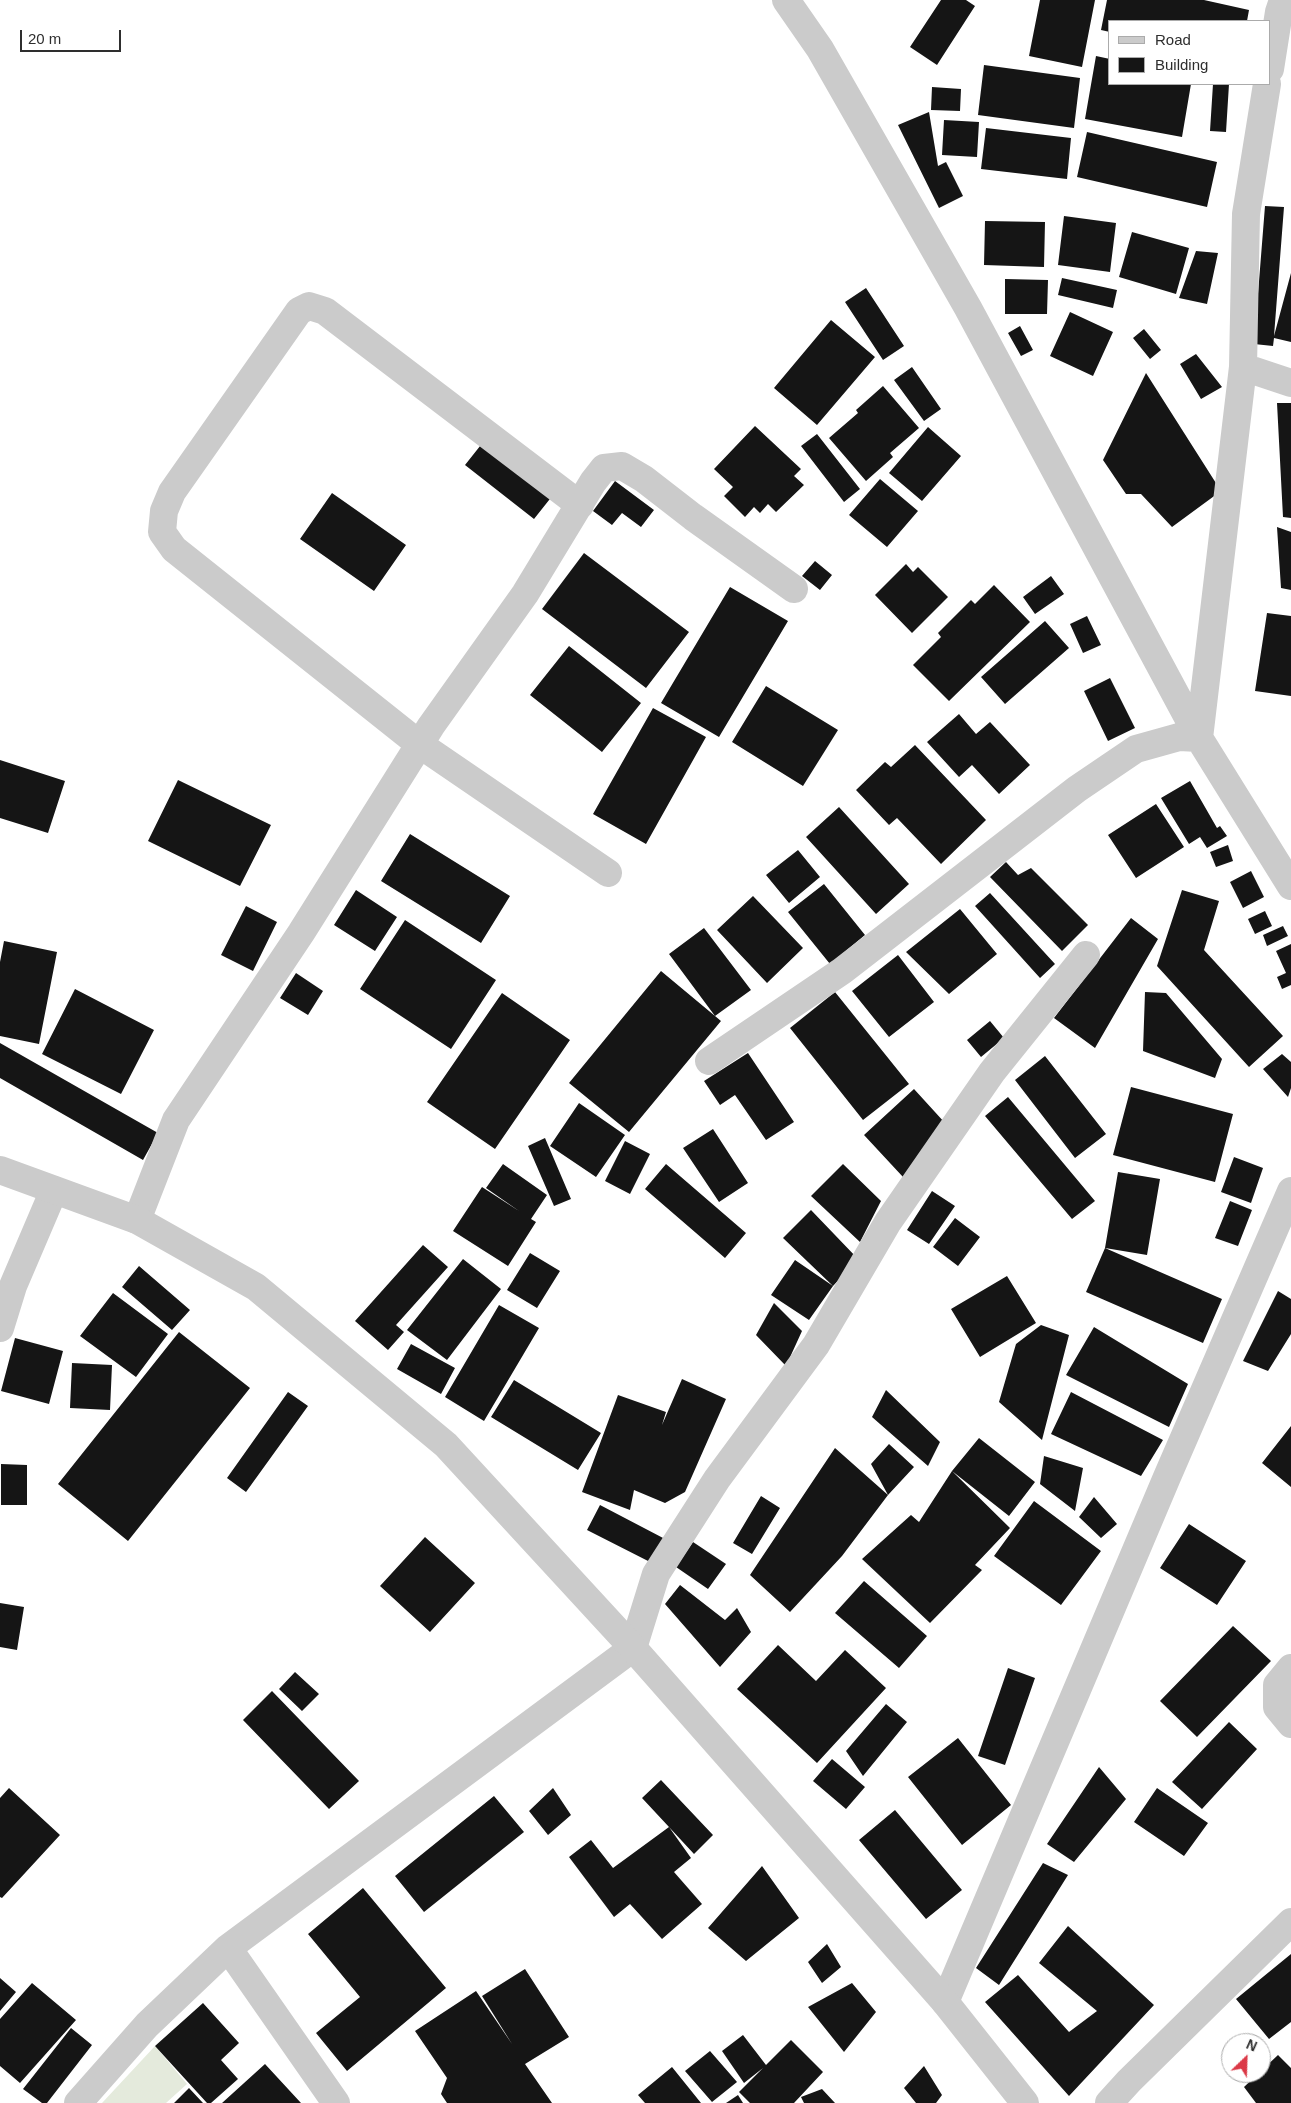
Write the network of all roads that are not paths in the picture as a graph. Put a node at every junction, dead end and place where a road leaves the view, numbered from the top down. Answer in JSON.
{"nodes":[{"id":1,"x":786,"y":0,"type":"edge"},
{"id":2,"x":1285,"y":9,"type":"edge"},
{"id":3,"x":1271,"y":65,"type":"edge"},
{"id":4,"x":1267,"y":85,"type":"edge"},
{"id":5,"x":1243,"y":366,"type":"junction"},
{"id":6,"x":1291,"y":384,"type":"edge"},
{"id":7,"x":580,"y":505,"type":"junction"},
{"id":8,"x":794,"y":589,"type":"dead end"},
{"id":9,"x":1199,"y":738,"type":"junction"},
{"id":10,"x":419,"y":744,"type":"junction"},
{"id":11,"x":608,"y":873,"type":"dead end"},
{"id":12,"x":1291,"y":886,"type":"edge"},
{"id":13,"x":1086,"y":955,"type":"dead end"},
{"id":14,"x":709,"y":1061,"type":"dead end"},
{"id":15,"x":0,"y":1170,"type":"edge"},
{"id":16,"x":54,"y":1190,"type":"junction"},
{"id":17,"x":1291,"y":1191,"type":"edge"},
{"id":18,"x":137,"y":1220,"type":"junction"},
{"id":19,"x":0,"y":1328,"type":"edge"},
{"id":20,"x":633,"y":1648,"type":"junction"},
{"id":21,"x":1291,"y":1668,"type":"edge"},
{"id":22,"x":1291,"y":1724,"type":"edge"},
{"id":23,"x":1291,"y":1922,"type":"edge"},
{"id":24,"x":228,"y":1948,"type":"junction"},
{"id":25,"x":945,"y":2002,"type":"junction"},
{"id":26,"x":78,"y":2103,"type":"edge"},
{"id":27,"x":336,"y":2103,"type":"edge"},
{"id":28,"x":1025,"y":2103,"type":"edge"},
{"id":29,"x":1109,"y":2103,"type":"edge"}],
"edges":[{"from":1,"to":9,"type":"street"},
{"from":2,"to":3,"type":"street"},
{"from":4,"to":5,"type":"street"},
{"from":5,"to":6,"type":"street"},
{"from":5,"to":9,"type":"street"},
{"from":7,"to":8,"type":"street"},
{"from":7,"to":10,"type":"street"},
{"from":7,"to":10,"type":"street"},
{"from":9,"to":12,"type":"street"},
{"from":9,"to":14,"type":"street"},
{"from":10,"to":11,"type":"street"},
{"from":10,"to":18,"type":"street"},
{"from":13,"to":20,"type":"street"},
{"from":15,"to":16,"type":"street"},
{"from":16,"to":18,"type":"street"},
{"from":16,"to":19,"type":"street"},
{"from":17,"to":25,"type":"street"},
{"from":18,"to":20,"type":"street"},
{"from":20,"to":24,"type":"street"},
{"from":20,"to":25,"type":"street"},
{"from":21,"to":22,"type":"street"},
{"from":23,"to":29,"type":"street"},
{"from":24,"to":26,"type":"street"},
{"from":24,"to":27,"type":"street"},
{"from":25,"to":28,"type":"street"}]}
